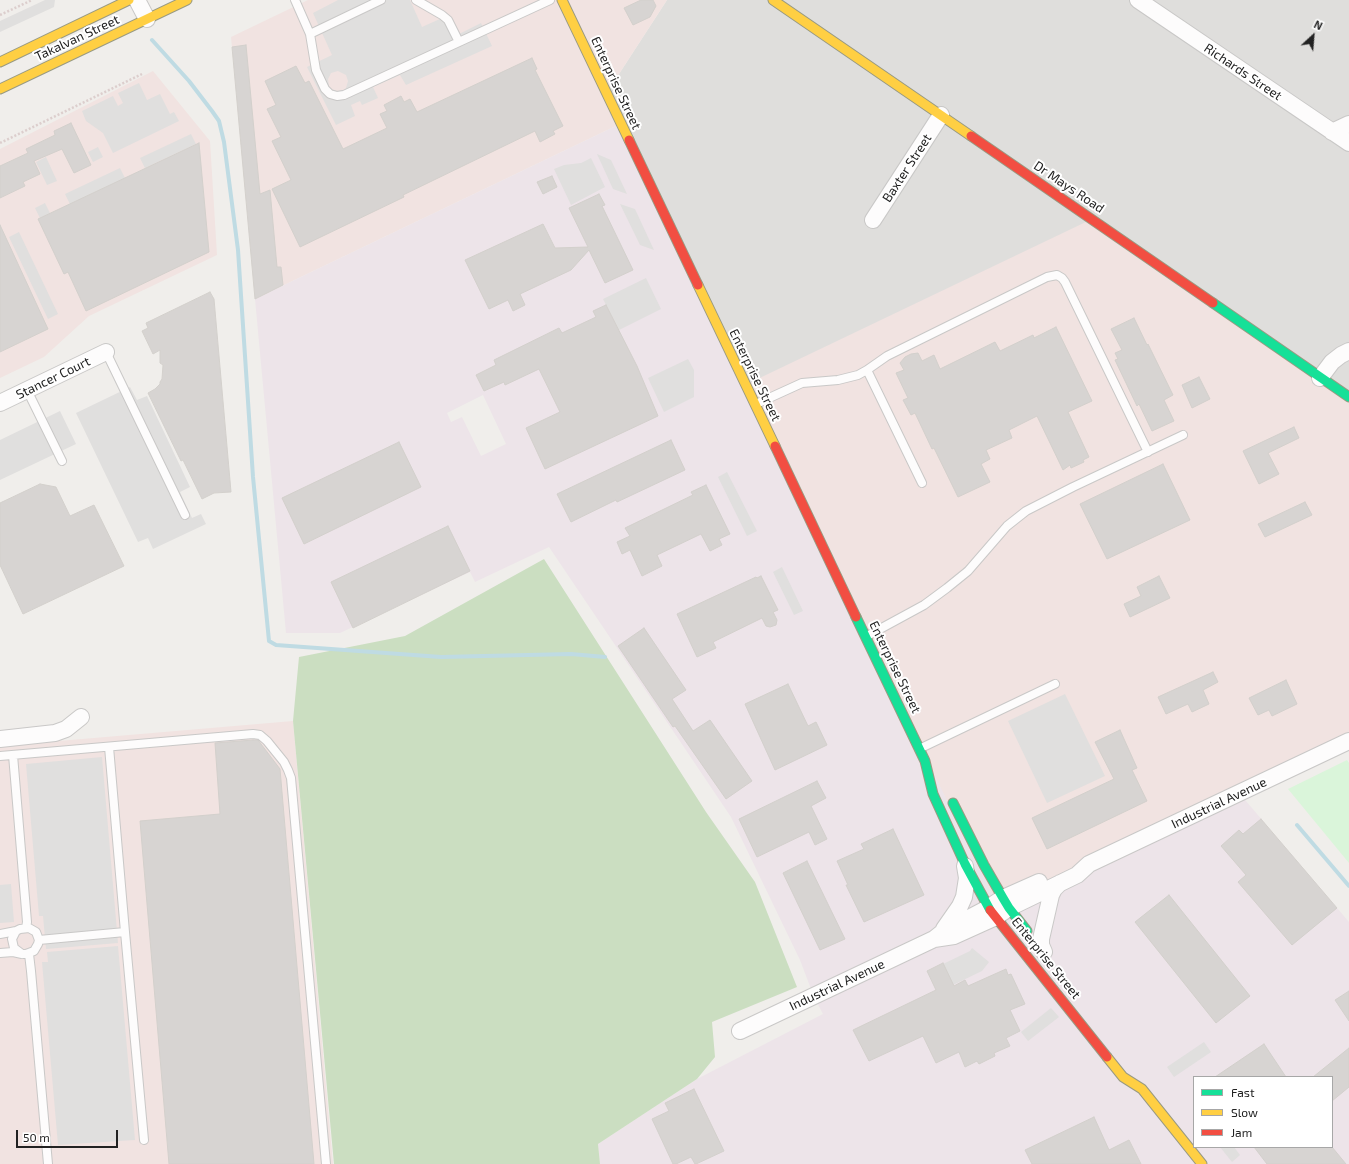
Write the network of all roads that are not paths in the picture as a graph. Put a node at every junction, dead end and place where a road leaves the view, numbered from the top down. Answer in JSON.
{"nodes":[{"id":1,"x":129,"y":0,"type":"edge"},
{"id":2,"x":137,"y":0,"type":"edge"},
{"id":3,"x":187,"y":0,"type":"edge"},
{"id":4,"x":295,"y":0,"type":"edge"},
{"id":5,"x":381,"y":0,"type":"edge"},
{"id":6,"x":416,"y":0,"type":"edge"},
{"id":7,"x":550,"y":0,"type":"edge"},
{"id":8,"x":562,"y":0,"type":"edge"},
{"id":9,"x":773,"y":0,"type":"edge"},
{"id":10,"x":1138,"y":0,"type":"edge"},
{"id":11,"x":147,"y":19,"type":"junction"},
{"id":12,"x":310,"y":34,"type":"junction"},
{"id":13,"x":459,"y":42,"type":"junction"},
{"id":14,"x":0,"y":62,"type":"edge"},
{"id":15,"x":55,"y":62,"type":"junction"},
{"id":16,"x":22,"y":68,"type":"dead end"},
{"id":17,"x":0,"y":89,"type":"edge"},
{"id":18,"x":941,"y":116,"type":"junction"},
{"id":19,"x":1349,"y":124,"type":"edge"},
{"id":20,"x":1332,"y":132,"type":"junction"},
{"id":21,"x":1349,"y":144,"type":"edge"},
{"id":22,"x":873,"y":220,"type":"dead end"},
{"id":23,"x":1349,"y":351,"type":"edge"},
{"id":24,"x":106,"y":352,"type":"joint"},
{"id":25,"x":867,"y":370,"type":"junction"},
{"id":26,"x":1320,"y":378,"type":"junction"},
{"id":27,"x":27,"y":390,"type":"junction"},
{"id":28,"x":1349,"y":397,"type":"edge"},
{"id":29,"x":0,"y":403,"type":"edge"},
{"id":30,"x":755,"y":405,"type":"junction"},
{"id":31,"x":1184,"y":435,"type":"dead end"},
{"id":32,"x":1148,"y":452,"type":"junction"},
{"id":33,"x":62,"y":461,"type":"dead end"},
{"id":34,"x":922,"y":483,"type":"dead end"},
{"id":35,"x":185,"y":515,"type":"dead end"},
{"id":36,"x":865,"y":636,"type":"junction"},
{"id":37,"x":1055,"y":684,"type":"dead end"},
{"id":38,"x":81,"y":718,"type":"dead end"},
{"id":39,"x":0,"y":739,"type":"edge"},
{"id":40,"x":1349,"y":741,"type":"edge"},
{"id":41,"x":109,"y":747,"type":"junction"},
{"id":42,"x":920,"y":749,"type":"junction"},
{"id":43,"x":13,"y":755,"type":"junction"},
{"id":44,"x":0,"y":756,"type":"edge"},
{"id":45,"x":924,"y":761,"type":"junction"},
{"id":46,"x":937,"y":777,"type":"dead end"},
{"id":47,"x":949,"y":795,"type":"dead end"},
{"id":48,"x":965,"y":864,"type":"junction"},
{"id":49,"x":1090,"y":864,"type":"junction"},
{"id":50,"x":984,"y":865,"type":"junction"},
{"id":51,"x":1036,"y":883,"type":"junction"},
{"id":52,"x":1060,"y":883,"type":"junction"},
{"id":53,"x":999,"y":908,"type":"junction"},
{"id":54,"x":26,"y":928,"type":"junction"},
{"id":55,"x":16,"y":931,"type":"junction"},
{"id":56,"x":125,"y":932,"type":"junction"},
{"id":57,"x":0,"y":934,"type":"edge"},
{"id":58,"x":939,"y":935,"type":"junction"},
{"id":59,"x":39,"y":940,"type":"junction"},
{"id":60,"x":0,"y":953,"type":"edge"},
{"id":61,"x":25,"y":954,"type":"junction"},
{"id":62,"x":1046,"y":955,"type":"joint"},
{"id":63,"x":740,"y":1031,"type":"dead end"},
{"id":64,"x":1138,"y":1076,"type":"dead end"},
{"id":65,"x":1142,"y":1089,"type":"junction"},
{"id":66,"x":144,"y":1140,"type":"dead end"},
{"id":67,"x":48,"y":1164,"type":"edge"},
{"id":68,"x":326,"y":1164,"type":"edge"},
{"id":69,"x":1202,"y":1164,"type":"edge"}],
"edges":[{"from":1,"to":14,"type":"main road","name":"Takalvan Street"},
{"from":2,"to":11,"type":"street"},
{"from":3,"to":11,"type":"main road","name":"Takalvan Street"},
{"from":4,"to":12,"type":"lane"},
{"from":5,"to":12,"type":"lane"},
{"from":6,"to":13,"type":"lane"},
{"from":7,"to":13,"type":"lane"},
{"from":8,"to":30,"type":"main road","name":"Enterprise Street"},
{"from":9,"to":18,"type":"main road","name":"Dr Mays Road"},
{"from":10,"to":20,"type":"street","name":"Richards Street"},
{"from":11,"to":15,"type":"main road","name":"Takalvan Street"},
{"from":12,"to":13,"type":"lane"},
{"from":15,"to":16,"type":"main road"},
{"from":15,"to":17,"type":"main road","name":"Takalvan Street"},
{"from":18,"to":22,"type":"street","name":"Baxter Street"},
{"from":18,"to":26,"type":"main road","name":"Dr Mays Road"},
{"from":19,"to":20,"type":"street"},
{"from":20,"to":21,"type":"street","name":"Richards Street"},
{"from":23,"to":26,"type":"street"},
{"from":24,"to":27,"type":"street","name":"Stancer Court"},
{"from":24,"to":35,"type":"lane"},
{"from":25,"to":30,"type":"lane"},
{"from":25,"to":32,"type":"lane"},
{"from":25,"to":34,"type":"lane"},
{"from":26,"to":28,"type":"main road","name":"Dr Mays Road"},
{"from":27,"to":29,"type":"street","name":"Stancer Court"},
{"from":27,"to":33,"type":"lane"},
{"from":30,"to":36,"type":"main road","name":"Enterprise Street"},
{"from":31,"to":32,"type":"lane"},
{"from":32,"to":36,"type":"lane"},
{"from":36,"to":42,"type":"main road","name":"Enterprise Street"},
{"from":37,"to":42,"type":"lane"},
{"from":38,"to":39,"type":"street"},
{"from":40,"to":49,"type":"street","name":"Industrial Avenue"},
{"from":41,"to":43,"type":"lane"},
{"from":41,"to":56,"type":"lane"},
{"from":41,"to":68,"type":"lane"},
{"from":42,"to":45,"type":"main road","name":"Enterprise Street"},
{"from":43,"to":44,"type":"lane"},
{"from":43,"to":54,"type":"lane"},
{"from":45,"to":46,"type":"main road","name":"Enterprise Street"},
{"from":45,"to":48,"type":"main road","name":"Enterprise Street"},
{"from":47,"to":50,"type":"main road","name":"Enterprise Street"},
{"from":48,"to":53,"type":"main road","name":"Enterprise Street"},
{"from":48,"to":58,"type":"street"},
{"from":49,"to":51,"type":"street","name":"Industrial Avenue"},
{"from":49,"to":52,"type":"street","name":"Industrial Avenue"},
{"from":50,"to":51,"type":"street"},
{"from":50,"to":53,"type":"main road","name":"Enterprise Street"},
{"from":51,"to":53,"type":"street","name":"Industrial Avenue"},
{"from":52,"to":53,"type":"street","name":"Industrial Avenue"},
{"from":52,"to":62,"type":"street"},
{"from":53,"to":58,"type":"street","name":"Industrial Avenue"},
{"from":53,"to":62,"type":"main road","name":"Enterprise Street"},
{"from":53,"to":65,"type":"main road","name":"Enterprise Street"},
{"from":54,"to":55,"type":"lane"},
{"from":54,"to":59,"type":"lane"},
{"from":55,"to":57,"type":"lane"},
{"from":55,"to":61,"type":"lane"},
{"from":56,"to":59,"type":"lane"},
{"from":56,"to":66,"type":"lane"},
{"from":58,"to":63,"type":"street","name":"Industrial Avenue"},
{"from":59,"to":61,"type":"lane"},
{"from":60,"to":61,"type":"lane"},
{"from":61,"to":67,"type":"lane"},
{"from":64,"to":65,"type":"main road","name":"Enterprise Street"},
{"from":65,"to":69,"type":"main road","name":"Enterprise Street"}]}
